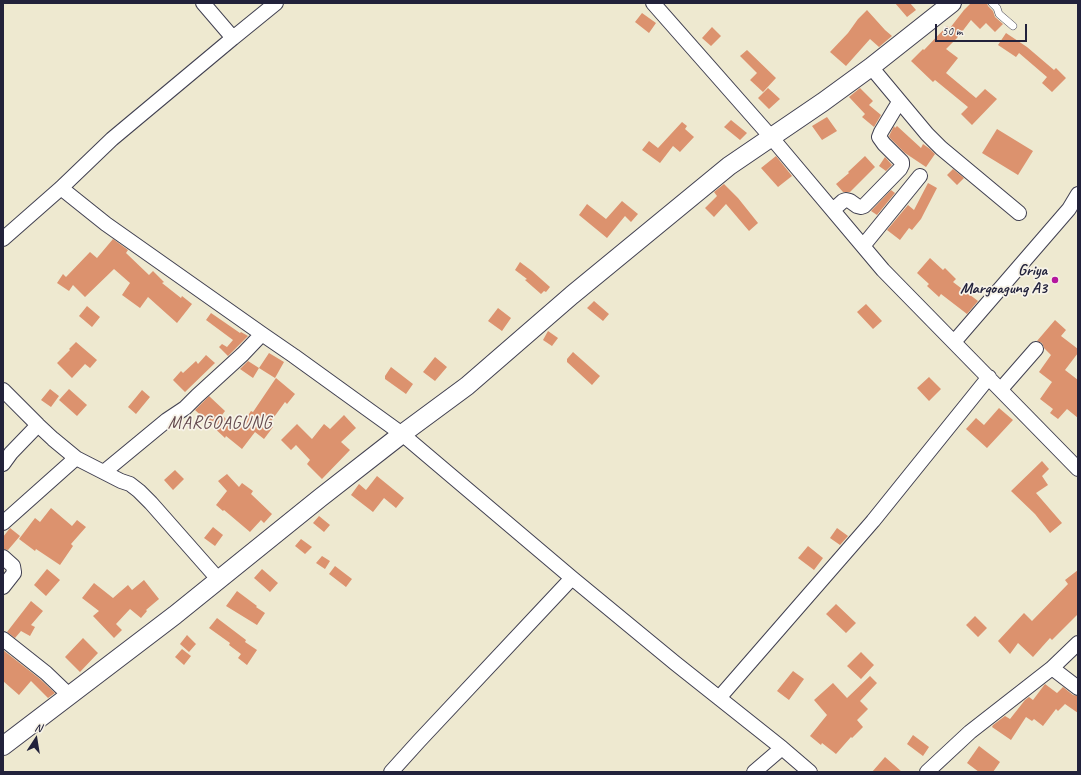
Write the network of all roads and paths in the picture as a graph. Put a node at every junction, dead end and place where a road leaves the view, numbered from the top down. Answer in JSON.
{"nodes":[{"id":1,"x":203,"y":3,"type":"edge"},
{"id":2,"x":276,"y":3,"type":"edge"},
{"id":3,"x":653,"y":3,"type":"edge"},
{"id":4,"x":952,"y":3,"type":"edge"},
{"id":5,"x":992,"y":3,"type":"edge"},
{"id":6,"x":1013,"y":26,"type":"dead end"},
{"id":7,"x":234,"y":38,"type":"junction"},
{"id":8,"x":871,"y":67,"type":"junction"},
{"id":9,"x":900,"y":102,"type":"junction"},
{"id":10,"x":771,"y":137,"type":"junction"},
{"id":11,"x":920,"y":176,"type":"dead end"},
{"id":12,"x":60,"y":188,"type":"junction"},
{"id":13,"x":1078,"y":194,"type":"edge"},
{"id":14,"x":833,"y":210,"type":"junction"},
{"id":15,"x":1073,"y":212,"type":"edge"},
{"id":16,"x":1019,"y":213,"type":"dead end"},
{"id":17,"x":3,"y":239,"type":"edge"},
{"id":18,"x":863,"y":246,"type":"junction"},
{"id":19,"x":262,"y":334,"type":"junction"},
{"id":20,"x":954,"y":342,"type":"junction"},
{"id":21,"x":1036,"y":349,"type":"dead end"},
{"id":22,"x":989,"y":377,"type":"junction"},
{"id":23,"x":1001,"y":389,"type":"junction"},
{"id":24,"x":3,"y":390,"type":"edge"},
{"id":25,"x":38,"y":425,"type":"junction"},
{"id":26,"x":402,"y":434,"type":"junction"},
{"id":27,"x":76,"y":458,"type":"junction"},
{"id":28,"x":3,"y":464,"type":"edge"},
{"id":29,"x":1078,"y":469,"type":"edge"},
{"id":30,"x":104,"y":472,"type":"junction"},
{"id":31,"x":3,"y":523,"type":"edge"},
{"id":32,"x":3,"y":557,"type":"edge"},
{"id":33,"x":572,"y":578,"type":"junction"},
{"id":34,"x":218,"y":580,"type":"junction"},
{"id":35,"x":3,"y":587,"type":"edge"},
{"id":36,"x":3,"y":639,"type":"edge"},
{"id":37,"x":1078,"y":644,"type":"edge"},
{"id":38,"x":1052,"y":668,"type":"junction"},
{"id":39,"x":1078,"y":688,"type":"edge"},
{"id":40,"x":69,"y":695,"type":"junction"},
{"id":41,"x":719,"y":698,"type":"junction"},
{"id":42,"x":3,"y":746,"type":"edge"},
{"id":43,"x":782,"y":748,"type":"junction"},
{"id":44,"x":391,"y":772,"type":"edge"},
{"id":45,"x":754,"y":772,"type":"edge"},
{"id":46,"x":810,"y":772,"type":"edge"},
{"id":47,"x":927,"y":772,"type":"edge"}],
"edges":[{"from":1,"to":7,"type":"street"},
{"from":2,"to":7,"type":"street"},
{"from":3,"to":10,"type":"street"},
{"from":4,"to":8,"type":"street"},
{"from":5,"to":6,"type":"lane"},
{"from":7,"to":12,"type":"street"},
{"from":8,"to":9,"type":"street"},
{"from":8,"to":10,"type":"street"},
{"from":9,"to":14,"type":"street"},
{"from":9,"to":16,"type":"street"},
{"from":10,"to":14,"type":"street"},
{"from":10,"to":26,"type":"street"},
{"from":11,"to":18,"type":"street"},
{"from":12,"to":17,"type":"street"},
{"from":12,"to":19,"type":"street"},
{"from":13,"to":15,"type":"street"},
{"from":14,"to":18,"type":"street"},
{"from":15,"to":20,"type":"street"},
{"from":18,"to":20,"type":"street"},
{"from":19,"to":26,"type":"street"},
{"from":19,"to":30,"type":"street"},
{"from":20,"to":22,"type":"street"},
{"from":21,"to":23,"type":"street"},
{"from":22,"to":23,"type":"street"},
{"from":22,"to":41,"type":"street"},
{"from":23,"to":29,"type":"street"},
{"from":24,"to":25,"type":"street"},
{"from":25,"to":27,"type":"street"},
{"from":25,"to":28,"type":"street"},
{"from":26,"to":33,"type":"street"},
{"from":26,"to":34,"type":"street"},
{"from":27,"to":30,"type":"street"},
{"from":27,"to":31,"type":"street"},
{"from":30,"to":34,"type":"street"},
{"from":32,"to":35,"type":"street"},
{"from":33,"to":41,"type":"street"},
{"from":33,"to":44,"type":"street"},
{"from":34,"to":40,"type":"street"},
{"from":36,"to":40,"type":"street"},
{"from":37,"to":38,"type":"street"},
{"from":38,"to":39,"type":"street"},
{"from":38,"to":47,"type":"street"},
{"from":40,"to":42,"type":"street"},
{"from":41,"to":43,"type":"street"},
{"from":43,"to":45,"type":"street"},
{"from":43,"to":46,"type":"street"}]}
